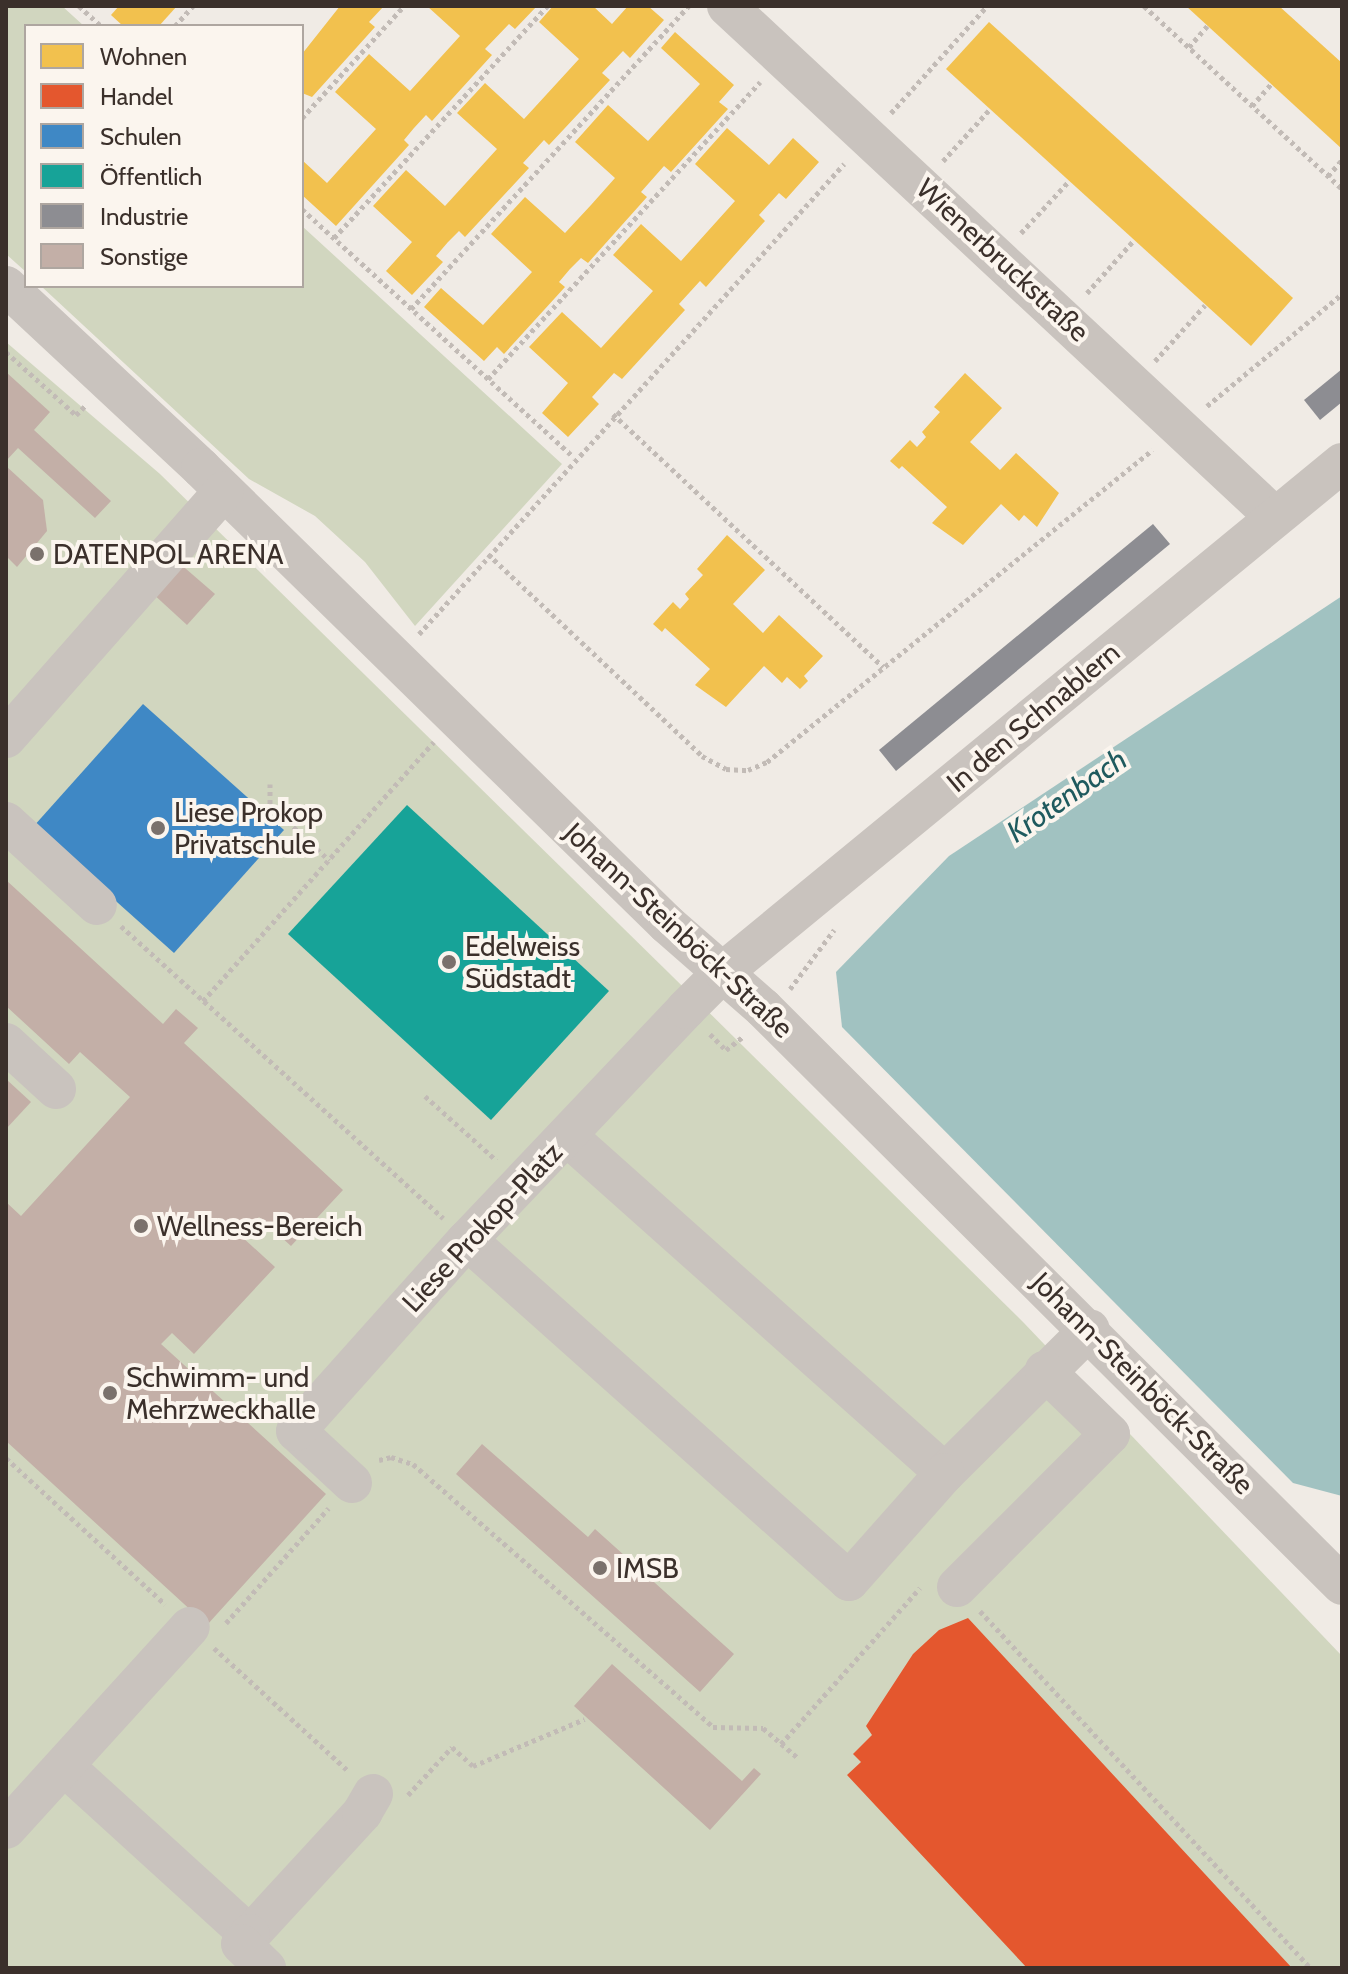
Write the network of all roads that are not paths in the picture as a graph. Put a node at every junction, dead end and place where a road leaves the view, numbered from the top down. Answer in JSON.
{"nodes":[{"id":1,"x":727,"y":6,"type":"edge"},
{"id":2,"x":6,"y":286,"type":"edge"},
{"id":3,"x":1342,"y":463,"type":"edge"},
{"id":4,"x":224,"y":491,"type":"junction"},
{"id":5,"x":1275,"y":517,"type":"junction"},
{"id":6,"x":6,"y":738,"type":"edge"},
{"id":7,"x":6,"y":822,"type":"edge"},
{"id":8,"x":97,"y":905,"type":"road end"},
{"id":9,"x":724,"y":971,"type":"junction"},
{"id":10,"x":6,"y":1043,"type":"edge"},
{"id":11,"x":56,"y":1089,"type":"dead end"},
{"id":12,"x":567,"y":1136,"type":"junction"},
{"id":13,"x":467,"y":1240,"type":"junction"},
{"id":14,"x":1090,"y":1329,"type":"junction"},
{"id":15,"x":1045,"y":1371,"type":"junction"},
{"id":16,"x":945,"y":1473,"type":"junction"},
{"id":17,"x":352,"y":1483,"type":"road end"},
{"id":18,"x":1334,"y":1563,"type":"edge"},
{"id":19,"x":957,"y":1587,"type":"road end"},
{"id":20,"x":204,"y":1629,"type":"road end"},
{"id":21,"x":64,"y":1766,"type":"junction"},
{"id":22,"x":367,"y":1803,"type":"road end"},
{"id":23,"x":6,"y":1829,"type":"edge"},
{"id":24,"x":258,"y":1951,"type":"edge"}],
"edges":[{"from":1,"to":5,"type":"street","name":"Wienerbruckstraße"},
{"from":2,"to":4,"type":"street","name":"Johann-Steinböck-Straße"},
{"from":3,"to":5,"type":"street","name":"In den Schnablern"},
{"from":4,"to":6,"type":"street"},
{"from":4,"to":9,"type":"street","name":"Johann-Steinböck-Straße"},
{"from":5,"to":9,"type":"street","name":"In den Schnablern"},
{"from":7,"to":8,"type":"street"},
{"from":9,"to":12,"type":"street","name":"Liese Prokop-Platz"},
{"from":9,"to":14,"type":"street","name":"Johann-Steinböck-Straße"},
{"from":10,"to":11,"type":"street"},
{"from":12,"to":13,"type":"street","name":"Liese Prokop-Platz"},
{"from":12,"to":16,"type":"street"},
{"from":13,"to":16,"type":"street"},
{"from":13,"to":17,"type":"street","name":"Liese Prokop-Platz"},
{"from":14,"to":15,"type":"street"},
{"from":14,"to":18,"type":"street","name":"Johann-Steinböck-Straße"},
{"from":15,"to":16,"type":"street"},
{"from":15,"to":19,"type":"street"},
{"from":20,"to":21,"type":"street"},
{"from":21,"to":23,"type":"street"},
{"from":21,"to":24,"type":"street"},
{"from":22,"to":24,"type":"street"}]}
